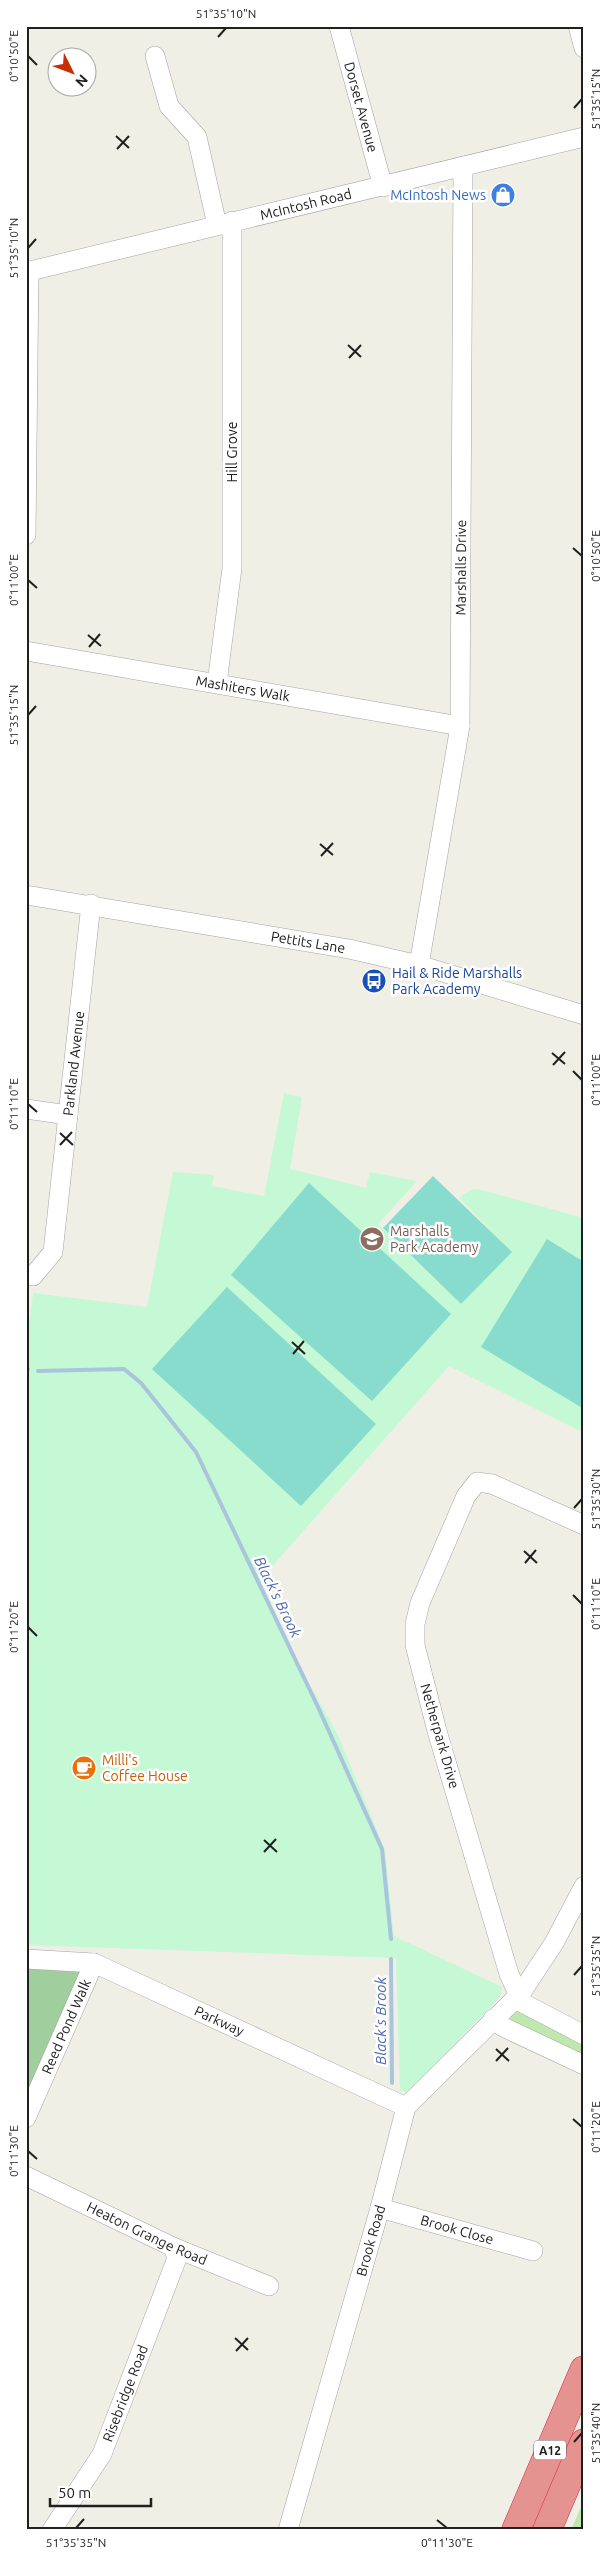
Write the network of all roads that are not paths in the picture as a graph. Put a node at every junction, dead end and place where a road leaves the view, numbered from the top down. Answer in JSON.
{"nodes":[{"id":1,"x":339,"y":26,"type":"edge"},
{"id":2,"x":578,"y":26,"type":"edge"},
{"id":3,"x":584,"y":48,"type":"edge"},
{"id":4,"x":155,"y":56,"type":"dead end"},
{"id":5,"x":584,"y":137,"type":"edge"},
{"id":6,"x":463,"y":166,"type":"junction"},
{"id":7,"x":383,"y":187,"type":"junction"},
{"id":8,"x":225,"y":223,"type":"junction"},
{"id":9,"x":28,"y":272,"type":"edge"},
{"id":10,"x":26,"y":535,"type":"edge"},
{"id":11,"x":26,"y":652,"type":"edge"},
{"id":12,"x":217,"y":683,"type":"junction"},
{"id":13,"x":460,"y":726,"type":"junction"},
{"id":14,"x":26,"y":895,"type":"edge"},
{"id":15,"x":91,"y":904,"type":"junction"},
{"id":16,"x":419,"y":965,"type":"junction"},
{"id":17,"x":584,"y":1015,"type":"edge"},
{"id":18,"x":26,"y":1109,"type":"edge"},
{"id":19,"x":68,"y":1115,"type":"junction"},
{"id":20,"x":30,"y":1276,"type":"edge"},
{"id":21,"x":584,"y":1525,"type":"edge"},
{"id":22,"x":584,"y":1886,"type":"edge"},
{"id":23,"x":26,"y":1960,"type":"edge"},
{"id":24,"x":94,"y":1963,"type":"junction"},
{"id":25,"x":518,"y":1996,"type":"junction"},
{"id":26,"x":494,"y":2019,"type":"junction"},
{"id":27,"x":584,"y":2035,"type":"edge"},
{"id":28,"x":584,"y":2065,"type":"edge"},
{"id":29,"x":406,"y":2107,"type":"junction"},
{"id":30,"x":26,"y":2118,"type":"edge"},
{"id":31,"x":26,"y":2176,"type":"edge"},
{"id":32,"x":380,"y":2208,"type":"junction"},
{"id":33,"x":172,"y":2247,"type":"junction"},
{"id":34,"x":533,"y":2251,"type":"dead end"},
{"id":35,"x":269,"y":2286,"type":"dead end"},
{"id":36,"x":584,"y":2370,"type":"edge"},
{"id":37,"x":584,"y":2443,"type":"edge"},
{"id":38,"x":52,"y":2530,"type":"edge"},
{"id":39,"x":288,"y":2530,"type":"edge"},
{"id":40,"x":516,"y":2530,"type":"edge"},
{"id":41,"x":548,"y":2530,"type":"edge"}],
"edges":[{"from":1,"to":7,"type":"street","name":"Dorset Avenue"},
{"from":2,"to":3,"type":"street"},
{"from":4,"to":8,"type":"street","name":"Hill Grove"},
{"from":5,"to":6,"type":"street","name":"McIntosh Road"},
{"from":6,"to":7,"type":"street","name":"McIntosh Road"},
{"from":6,"to":13,"type":"street","name":"Marshalls Drive"},
{"from":7,"to":8,"type":"street","name":"McIntosh Road"},
{"from":8,"to":9,"type":"street","name":"McIntosh Road"},
{"from":8,"to":12,"type":"street","name":"Hill Grove"},
{"from":9,"to":10,"type":"street"},
{"from":11,"to":12,"type":"street","name":"Mashiters Walk"},
{"from":12,"to":13,"type":"street","name":"Mashiters Walk"},
{"from":13,"to":16,"type":"street","name":"Marshalls Drive"},
{"from":14,"to":15,"type":"street","name":"Pettits Lane"},
{"from":15,"to":16,"type":"street","name":"Pettits Lane"},
{"from":15,"to":19,"type":"street","name":"Parkland Avenue"},
{"from":16,"to":17,"type":"street","name":"Pettits Lane"},
{"from":18,"to":19,"type":"street"},
{"from":19,"to":20,"type":"street","name":"Parkland Avenue"},
{"from":21,"to":25,"type":"street","name":"Netherpark Drive"},
{"from":22,"to":25,"type":"street"},
{"from":23,"to":24,"type":"street","name":"Parkway"},
{"from":24,"to":29,"type":"street","name":"Parkway"},
{"from":24,"to":30,"type":"street","name":"Reed Pond Walk"},
{"from":25,"to":26,"type":"street"},
{"from":25,"to":27,"type":"street"},
{"from":26,"to":28,"type":"street"},
{"from":26,"to":29,"type":"street"},
{"from":29,"to":32,"type":"street","name":"Brook Road"},
{"from":31,"to":33,"type":"street","name":"Heaton Grange Road"},
{"from":32,"to":34,"type":"street","name":"Brook Close"},
{"from":32,"to":39,"type":"street","name":"Brook Road"},
{"from":33,"to":35,"type":"street","name":"Heaton Grange Road"},
{"from":33,"to":38,"type":"street","name":"Risebridge Road"},
{"from":36,"to":40,"type":"highway","number":"A12"},
{"from":37,"to":41,"type":"highway","number":"A12"}]}
